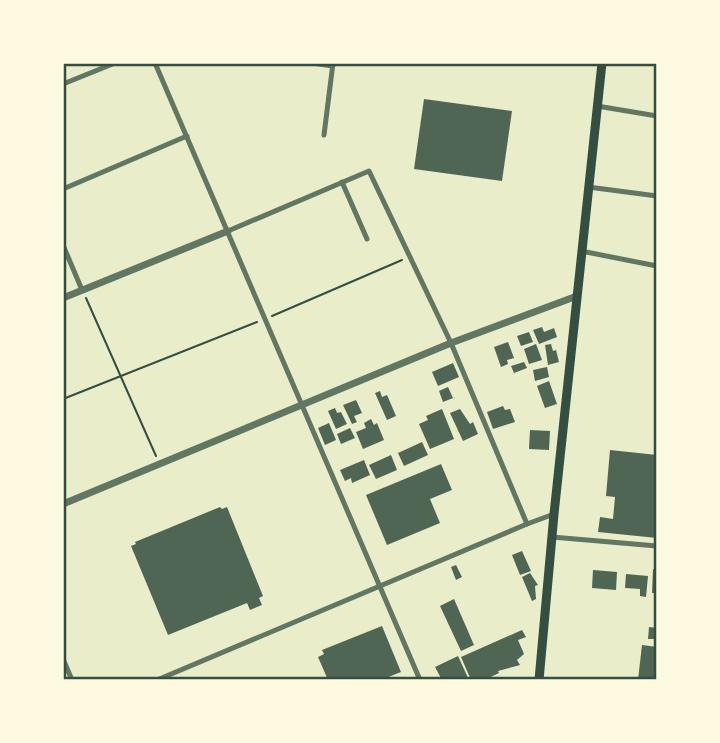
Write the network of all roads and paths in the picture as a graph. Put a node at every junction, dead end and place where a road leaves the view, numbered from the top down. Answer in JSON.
{"nodes":[{"id":1,"x":114,"y":63,"type":"edge"},
{"id":2,"x":155,"y":63,"type":"edge"},
{"id":3,"x":312,"y":63,"type":"edge"},
{"id":4,"x":602,"y":63,"type":"edge"},
{"id":5,"x":333,"y":64,"type":"edge"},
{"id":6,"x":63,"y":84,"type":"edge"},
{"id":7,"x":597,"y":106,"type":"junction"},
{"id":8,"x":657,"y":116,"type":"edge"},
{"id":9,"x":324,"y":135,"type":"dead end"},
{"id":10,"x":187,"y":136,"type":"junction"},
{"id":11,"x":342,"y":182,"type":"junction"},
{"id":12,"x":588,"y":187,"type":"junction"},
{"id":13,"x":63,"y":189,"type":"edge"},
{"id":14,"x":657,"y":196,"type":"edge"},
{"id":15,"x":228,"y":231,"type":"junction"},
{"id":16,"x":367,"y":239,"type":"dead end"},
{"id":17,"x":63,"y":245,"type":"edge"},
{"id":18,"x":581,"y":251,"type":"junction"},
{"id":19,"x":411,"y":256,"type":"junction"},
{"id":20,"x":657,"y":266,"type":"edge"},
{"id":21,"x":82,"y":290,"type":"junction"},
{"id":22,"x":577,"y":296,"type":"junction"},
{"id":23,"x":63,"y":298,"type":"edge"},
{"id":24,"x":266,"y":319,"type":"junction"},
{"id":25,"x":451,"y":343,"type":"junction"},
{"id":26,"x":121,"y":375,"type":"junction"},
{"id":27,"x":63,"y":399,"type":"edge"},
{"id":28,"x":303,"y":405,"type":"junction"},
{"id":29,"x":159,"y":463,"type":"junction"},
{"id":30,"x":63,"y":504,"type":"edge"},
{"id":31,"x":554,"y":514,"type":"junction"},
{"id":32,"x":527,"y":524,"type":"junction"},
{"id":33,"x":552,"y":537,"type":"junction"},
{"id":34,"x":657,"y":546,"type":"edge"},
{"id":35,"x":380,"y":587,"type":"junction"},
{"id":36,"x":63,"y":659,"type":"edge"},
{"id":37,"x":72,"y":680,"type":"edge"},
{"id":38,"x":157,"y":680,"type":"edge"},
{"id":39,"x":420,"y":680,"type":"edge"},
{"id":40,"x":539,"y":680,"type":"edge"}],
"edges":[{"from":1,"to":6,"type":"street"},
{"from":2,"to":10,"type":"street"},
{"from":3,"to":5,"type":"street"},
{"from":4,"to":7,"type":"main road"},
{"from":5,"to":9,"type":"street"},
{"from":7,"to":8,"type":"street"},
{"from":7,"to":12,"type":"main road"},
{"from":10,"to":13,"type":"street"},
{"from":10,"to":15,"type":"street"},
{"from":11,"to":15,"type":"street"},
{"from":11,"to":16,"type":"street"},
{"from":11,"to":19,"type":"street"},
{"from":12,"to":14,"type":"street"},
{"from":12,"to":18,"type":"main road"},
{"from":15,"to":21,"type":"street"},
{"from":15,"to":24,"type":"street"},
{"from":17,"to":21,"type":"street"},
{"from":18,"to":20,"type":"street"},
{"from":18,"to":22,"type":"main road"},
{"from":19,"to":24,"type":"path"},
{"from":19,"to":25,"type":"street"},
{"from":21,"to":23,"type":"street"},
{"from":21,"to":26,"type":"path"},
{"from":22,"to":25,"type":"street"},
{"from":22,"to":31,"type":"main road"},
{"from":24,"to":26,"type":"path"},
{"from":24,"to":28,"type":"street"},
{"from":25,"to":28,"type":"street"},
{"from":25,"to":32,"type":"street"},
{"from":26,"to":27,"type":"path"},
{"from":26,"to":29,"type":"path"},
{"from":28,"to":29,"type":"street"},
{"from":28,"to":35,"type":"street"},
{"from":29,"to":30,"type":"street"},
{"from":31,"to":32,"type":"street"},
{"from":31,"to":33,"type":"main road"},
{"from":32,"to":35,"type":"street"},
{"from":33,"to":34,"type":"street"},
{"from":33,"to":40,"type":"main road"},
{"from":35,"to":38,"type":"street"},
{"from":35,"to":39,"type":"street"},
{"from":36,"to":37,"type":"street"}]}
